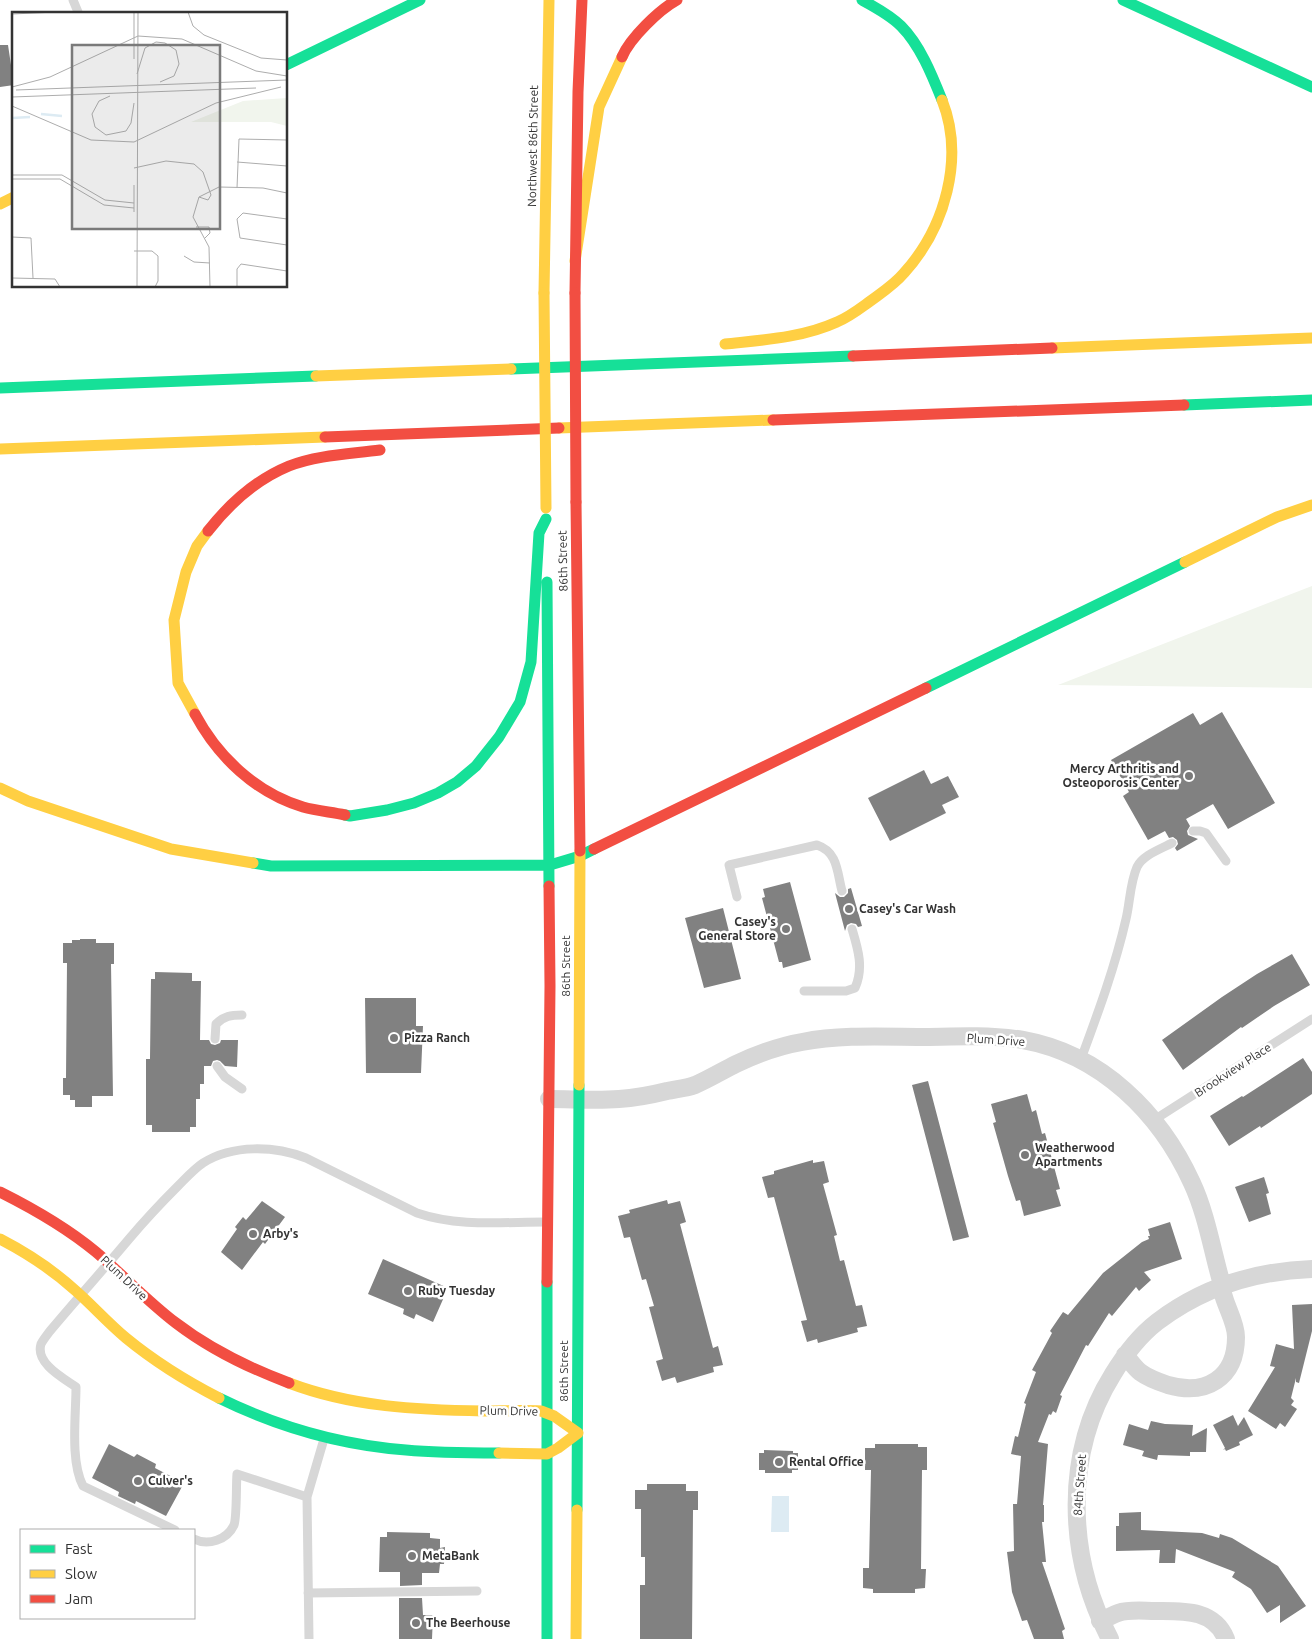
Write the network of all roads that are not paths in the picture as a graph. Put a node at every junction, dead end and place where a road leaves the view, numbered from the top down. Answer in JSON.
{"nodes":[{"id":1,"x":73,"y":0,"type":"edge"},
{"id":2,"x":420,"y":0,"type":"edge"},
{"id":3,"x":548,"y":0,"type":"edge"},
{"id":4,"x":582,"y":0,"type":"edge"},
{"id":5,"x":677,"y":0,"type":"edge"},
{"id":6,"x":862,"y":0,"type":"edge"},
{"id":7,"x":1123,"y":0,"type":"edge"},
{"id":8,"x":78,"y":12,"type":"dead end"},
{"id":9,"x":288,"y":64,"type":"edge"},
{"id":10,"x":1312,"y":87,"type":"edge"},
{"id":11,"x":12,"y":199,"type":"edge"},
{"id":12,"x":0,"y":204,"type":"edge"},
{"id":13,"x":574,"y":261,"type":"junction"},
{"id":14,"x":544,"y":293,"type":"joint"},
{"id":15,"x":1312,"y":338,"type":"edge"},
{"id":16,"x":711,"y":346,"type":"dead end"},
{"id":17,"x":658,"y":352,"type":"dead end"},
{"id":18,"x":539,"y":367,"type":"junction"},
{"id":19,"x":0,"y":388,"type":"edge"},
{"id":20,"x":1312,"y":400,"type":"edge"},
{"id":21,"x":644,"y":424,"type":"junction"},
{"id":22,"x":457,"y":444,"type":"dead end"},
{"id":23,"x":0,"y":448,"type":"edge"},
{"id":24,"x":392,"y":449,"type":"dead end"},
{"id":25,"x":1312,"y":506,"type":"edge"},
{"id":26,"x":546,"y":514,"type":"junction"},
{"id":27,"x":0,"y":788,"type":"edge"},
{"id":28,"x":1193,"y":831,"type":"dead end"},
{"id":29,"x":1172,"y":843,"type":"dead end"},
{"id":30,"x":580,"y":856,"type":"junction"},
{"id":31,"x":1226,"y":861,"type":"dead end"},
{"id":32,"x":550,"y":865,"type":"junction"},
{"id":33,"x":842,"y":891,"type":"dead end"},
{"id":34,"x":737,"y":897,"type":"dead end"},
{"id":35,"x":852,"y":929,"type":"dead end"},
{"id":36,"x":830,"y":984,"type":"dead end"},
{"id":37,"x":804,"y":991,"type":"dead end"},
{"id":38,"x":846,"y":991,"type":"junction"},
{"id":39,"x":242,"y":1015,"type":"dead end"},
{"id":40,"x":1312,"y":1019,"type":"edge"},
{"id":41,"x":216,"y":1040,"type":"dead end"},
{"id":42,"x":1081,"y":1059,"type":"junction"},
{"id":43,"x":216,"y":1066,"type":"dead end"},
{"id":44,"x":242,"y":1090,"type":"dead end"},
{"id":45,"x":549,"y":1099,"type":"junction"},
{"id":46,"x":579,"y":1099,"type":"junction"},
{"id":47,"x":1154,"y":1120,"type":"junction"},
{"id":48,"x":0,"y":1192,"type":"edge"},
{"id":49,"x":548,"y":1222,"type":"junction"},
{"id":50,"x":0,"y":1239,"type":"edge"},
{"id":51,"x":108,"y":1264,"type":"junction"},
{"id":52,"x":1312,"y":1269,"type":"edge"},
{"id":53,"x":1221,"y":1286,"type":"junction"},
{"id":54,"x":80,"y":1295,"type":"junction"},
{"id":55,"x":1124,"y":1356,"type":"junction"},
{"id":56,"x":546,"y":1412,"type":"junction"},
{"id":57,"x":578,"y":1433,"type":"junction"},
{"id":58,"x":324,"y":1438,"type":"junction"},
{"id":59,"x":548,"y":1454,"type":"junction"},
{"id":60,"x":307,"y":1497,"type":"junction"},
{"id":61,"x":173,"y":1529,"type":"edge"},
{"id":62,"x":195,"y":1540,"type":"edge"},
{"id":63,"x":476,"y":1591,"type":"dead end"},
{"id":64,"x":308,"y":1593,"type":"junction"},
{"id":65,"x":1100,"y":1622,"type":"junction"},
{"id":66,"x":309,"y":1639,"type":"edge"},
{"id":67,"x":547,"y":1639,"type":"edge"},
{"id":68,"x":576,"y":1639,"type":"edge"},
{"id":69,"x":1110,"y":1639,"type":"edge"},
{"id":70,"x":1226,"y":1639,"type":"edge"}],
"edges":[{"from":1,"to":8,"type":"lane"},
{"from":2,"to":9,"type":"main road"},
{"from":3,"to":14,"type":"main road","name":"Northwest 86th Street"},
{"from":4,"to":13,"type":"main road"},
{"from":5,"to":13,"type":"main road"},
{"from":6,"to":16,"type":"main road"},
{"from":7,"to":10,"type":"main road"},
{"from":11,"to":12,"type":"main road"},
{"from":13,"to":30,"type":"main road","name":"86th Street","bridge":true},
{"from":14,"to":26,"type":"main road","name":"86th Street","bridge":true},
{"from":15,"to":18,"type":"main road"},
{"from":17,"to":18,"type":"main road"},
{"from":18,"to":19,"type":"main road"},
{"from":20,"to":21,"type":"main road"},
{"from":21,"to":22,"type":"main road"},
{"from":21,"to":23,"type":"main road"},
{"from":24,"to":26,"type":"main road"},
{"from":25,"to":30,"type":"main road"},
{"from":26,"to":32,"type":"main road","name":"86th Street"},
{"from":27,"to":32,"type":"main road"},
{"from":28,"to":31,"type":"lane"},
{"from":29,"to":42,"type":"lane"},
{"from":30,"to":32,"type":"main road"},
{"from":30,"to":46,"type":"main road","name":"86th Street"},
{"from":32,"to":45,"type":"main road","name":"86th Street"},
{"from":33,"to":34,"type":"lane"},
{"from":35,"to":38,"type":"lane"},
{"from":36,"to":38,"type":"lane"},
{"from":37,"to":38,"type":"lane"},
{"from":39,"to":41,"type":"lane"},
{"from":40,"to":47,"type":"lane","name":"Brookview Place"},
{"from":42,"to":46,"type":"street","name":"Plum Drive"},
{"from":42,"to":47,"type":"street","name":"Plum Drive"},
{"from":43,"to":44,"type":"lane"},
{"from":45,"to":46,"type":"street","name":"Plum Drive"},
{"from":45,"to":49,"type":"main road","name":"86th Street"},
{"from":46,"to":57,"type":"main road","name":"86th Street"},
{"from":47,"to":53,"type":"street","name":"Plum Drive"},
{"from":48,"to":51,"type":"main road","name":"Plum Drive"},
{"from":49,"to":51,"type":"lane"},
{"from":49,"to":56,"type":"main road","name":"86th Street"},
{"from":50,"to":54,"type":"main road"},
{"from":51,"to":54,"type":"lane"},
{"from":51,"to":56,"type":"main road","name":"Plum Drive"},
{"from":52,"to":53,"type":"street"},
{"from":53,"to":55,"type":"street","name":"84th Street"},
{"from":53,"to":55,"type":"street"},
{"from":54,"to":58,"type":"main road"},
{"from":54,"to":61,"type":"lane"},
{"from":55,"to":65,"type":"street","name":"84th Street"},
{"from":56,"to":57,"type":"main road","name":"Plum Drive"},
{"from":56,"to":59,"type":"main road","name":"86th Street"},
{"from":57,"to":59,"type":"main road"},
{"from":57,"to":68,"type":"main road","name":"86th Street"},
{"from":58,"to":59,"type":"main road"},
{"from":58,"to":60,"type":"lane"},
{"from":59,"to":67,"type":"main road","name":"86th Street"},
{"from":60,"to":62,"type":"lane"},
{"from":60,"to":64,"type":"lane"},
{"from":63,"to":64,"type":"lane"},
{"from":64,"to":66,"type":"lane"},
{"from":65,"to":69,"type":"street","name":"84th Street"},
{"from":65,"to":70,"type":"street"}]}
